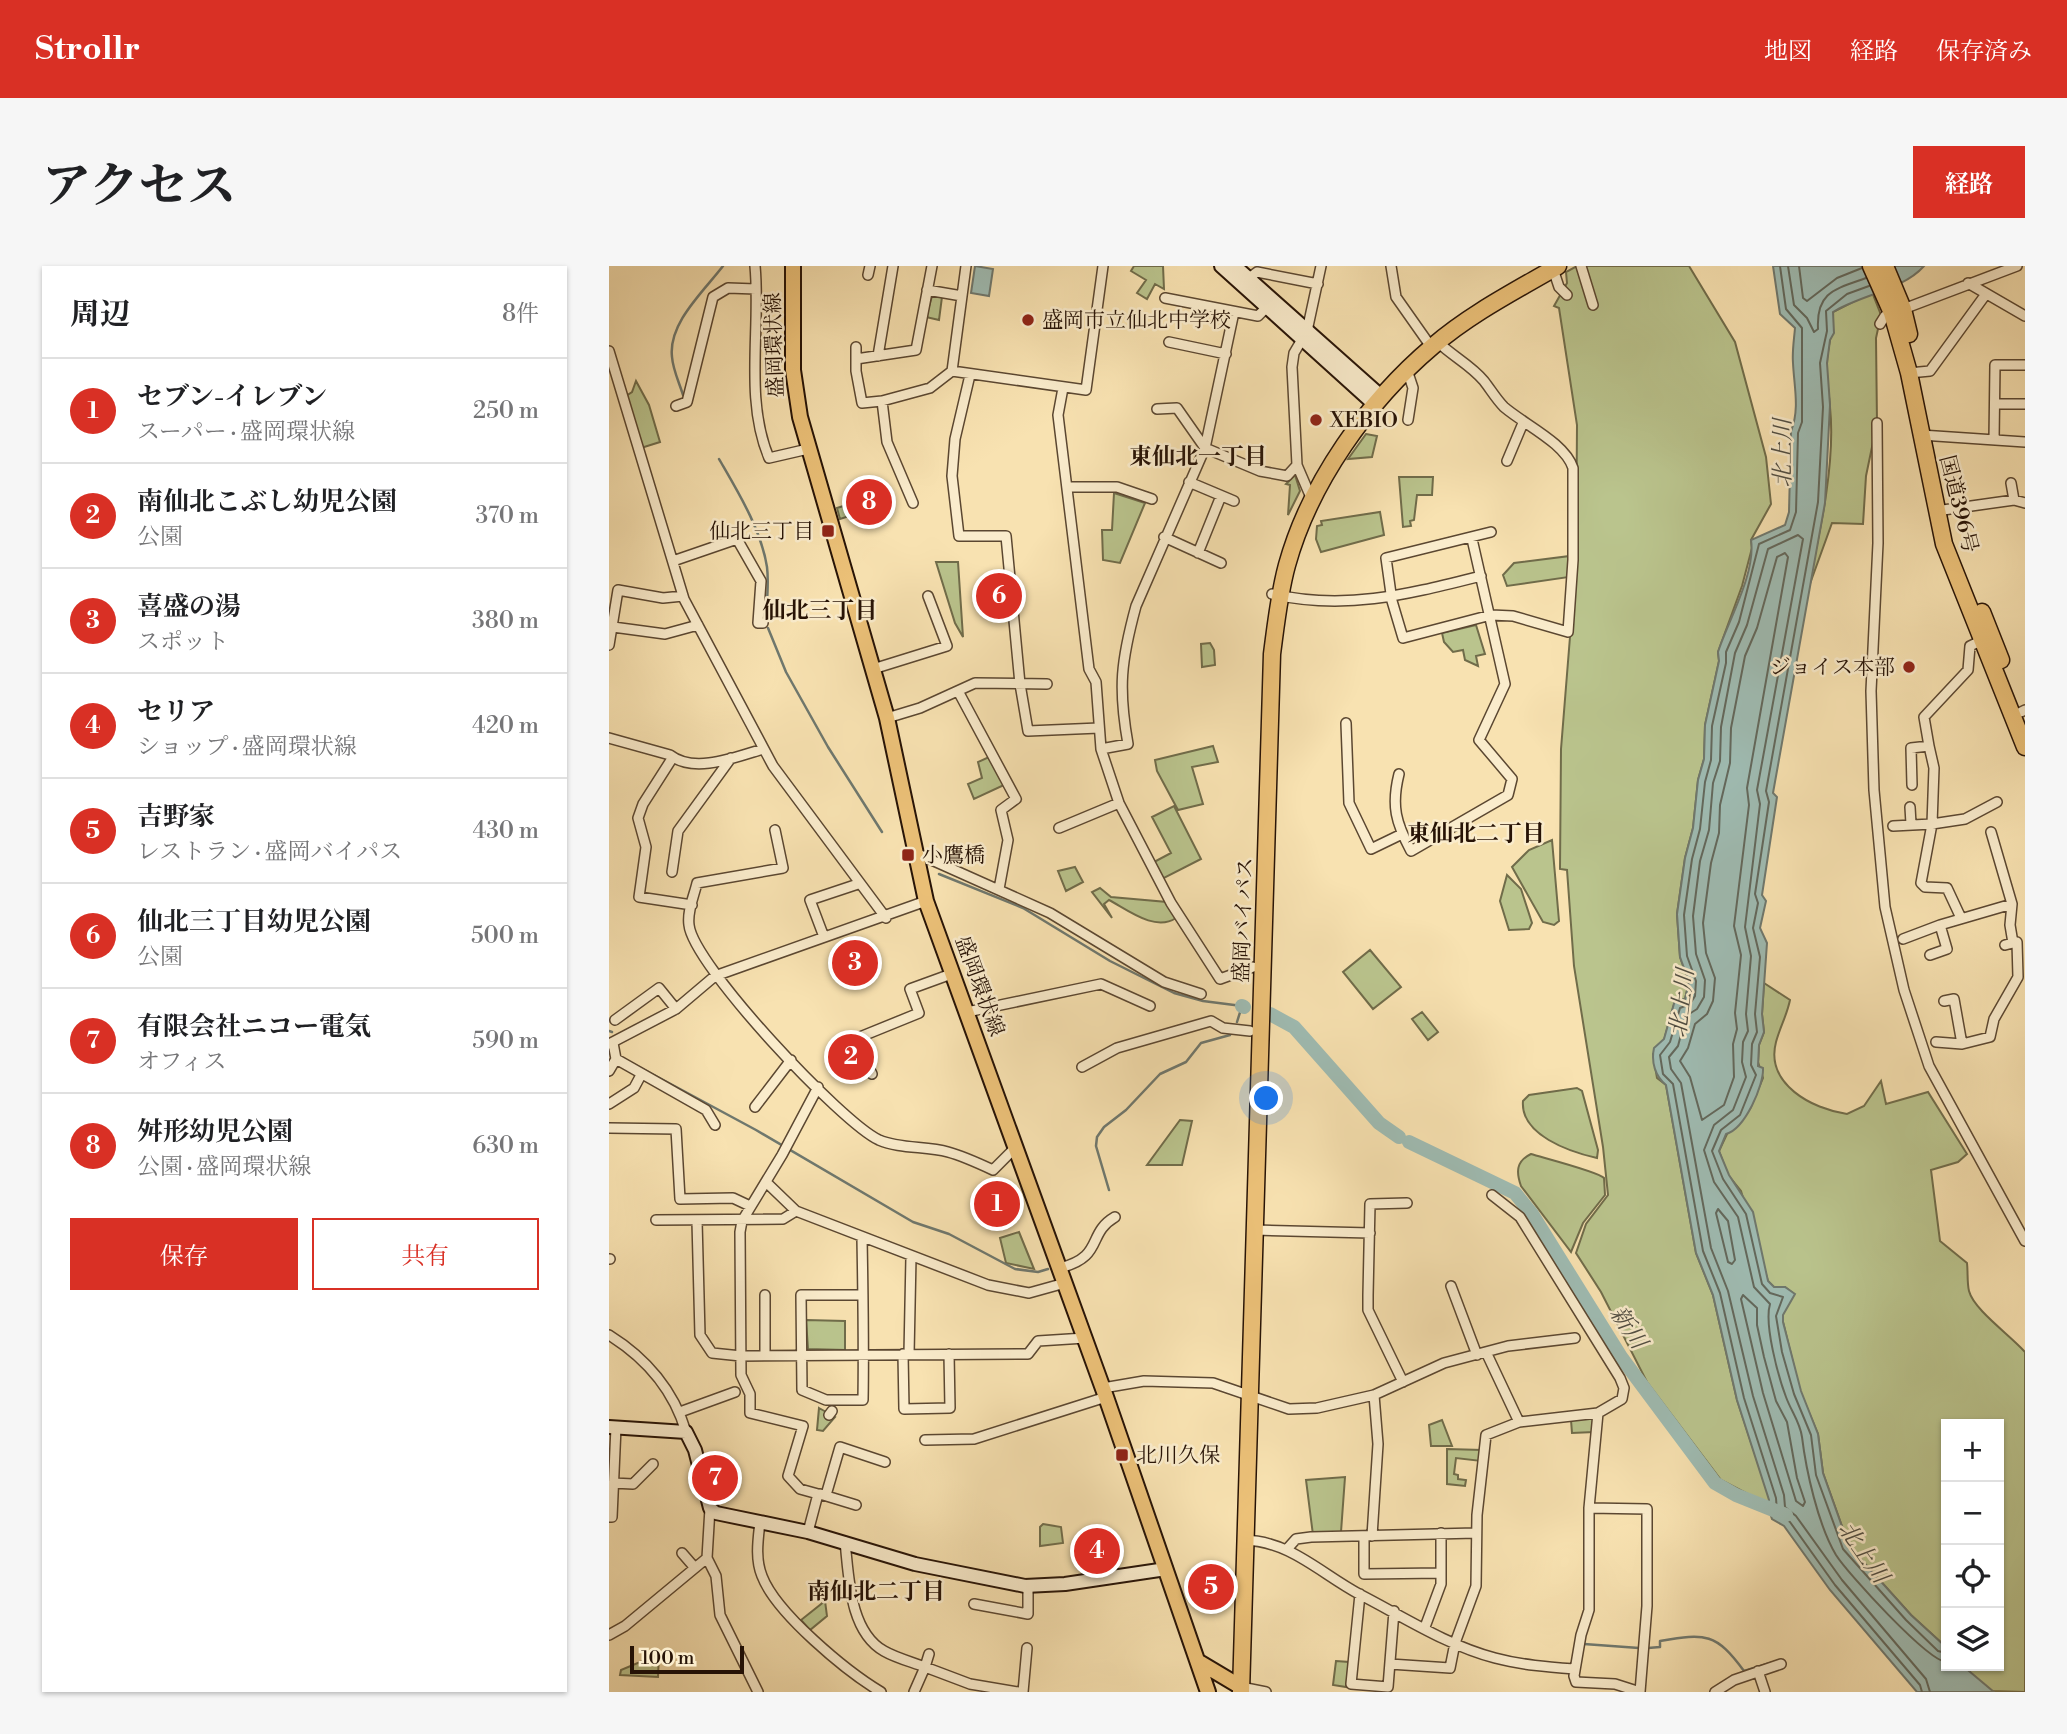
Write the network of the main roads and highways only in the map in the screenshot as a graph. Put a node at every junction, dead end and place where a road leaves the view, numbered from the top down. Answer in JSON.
{"nodes":[{"id":1,"x":793,"y":266,"type":"edge"},
{"id":2,"x":1871,"y":266,"type":"edge"},
{"id":3,"x":1885,"y":266,"type":"edge"},
{"id":4,"x":1551,"y":269,"type":"edge"},
{"id":5,"x":1892,"y":310,"type":"junction"},
{"id":6,"x":1432,"y":341,"type":"junction"},
{"id":7,"x":1375,"y":398,"type":"junction"},
{"id":8,"x":1276,"y":595,"type":"junction"},
{"id":9,"x":1987,"y":638,"type":"junction"},
{"id":10,"x":2024,"y":714,"type":"edge"},
{"id":11,"x":2025,"y":747,"type":"edge"},
{"id":12,"x":1241,"y":1392,"type":"junction"},
{"id":13,"x":1199,"y":1662,"type":"junction"},
{"id":14,"x":1237,"y":1689,"type":"edge"},
{"id":15,"x":1208,"y":1692,"type":"edge"}],
"edges":[{"from":1,"to":13,"type":"main road","name":"盛岡環状線"},
{"from":2,"to":5,"type":"highway","name":"国道396号"},
{"from":3,"to":5,"type":"highway","name":"国道396号"},
{"from":4,"to":6,"type":"highway","name":"盛岡バイパス"},
{"from":5,"to":9,"type":"highway","name":"国道396号"},
{"from":6,"to":7,"type":"highway","name":"盛岡バイパス"},
{"from":6,"to":7,"type":"highway","name":"盛岡バイパス"},
{"from":7,"to":8,"type":"highway","name":"盛岡バイパス"},
{"from":7,"to":8,"type":"highway","name":"盛岡バイパス"},
{"from":8,"to":12,"type":"highway","name":"盛岡バイパス"},
{"from":8,"to":12,"type":"highway","name":"盛岡バイパス"},
{"from":9,"to":10,"type":"highway","name":"国道396号"},
{"from":9,"to":11,"type":"highway","name":"国道396号"},
{"from":12,"to":14,"type":"highway","name":"盛岡バイパス"},
{"from":12,"to":14,"type":"highway","name":"盛岡バイパス"},
{"from":13,"to":14,"type":"main road"},
{"from":13,"to":15,"type":"main road","name":"盛岡環状線"}]}
